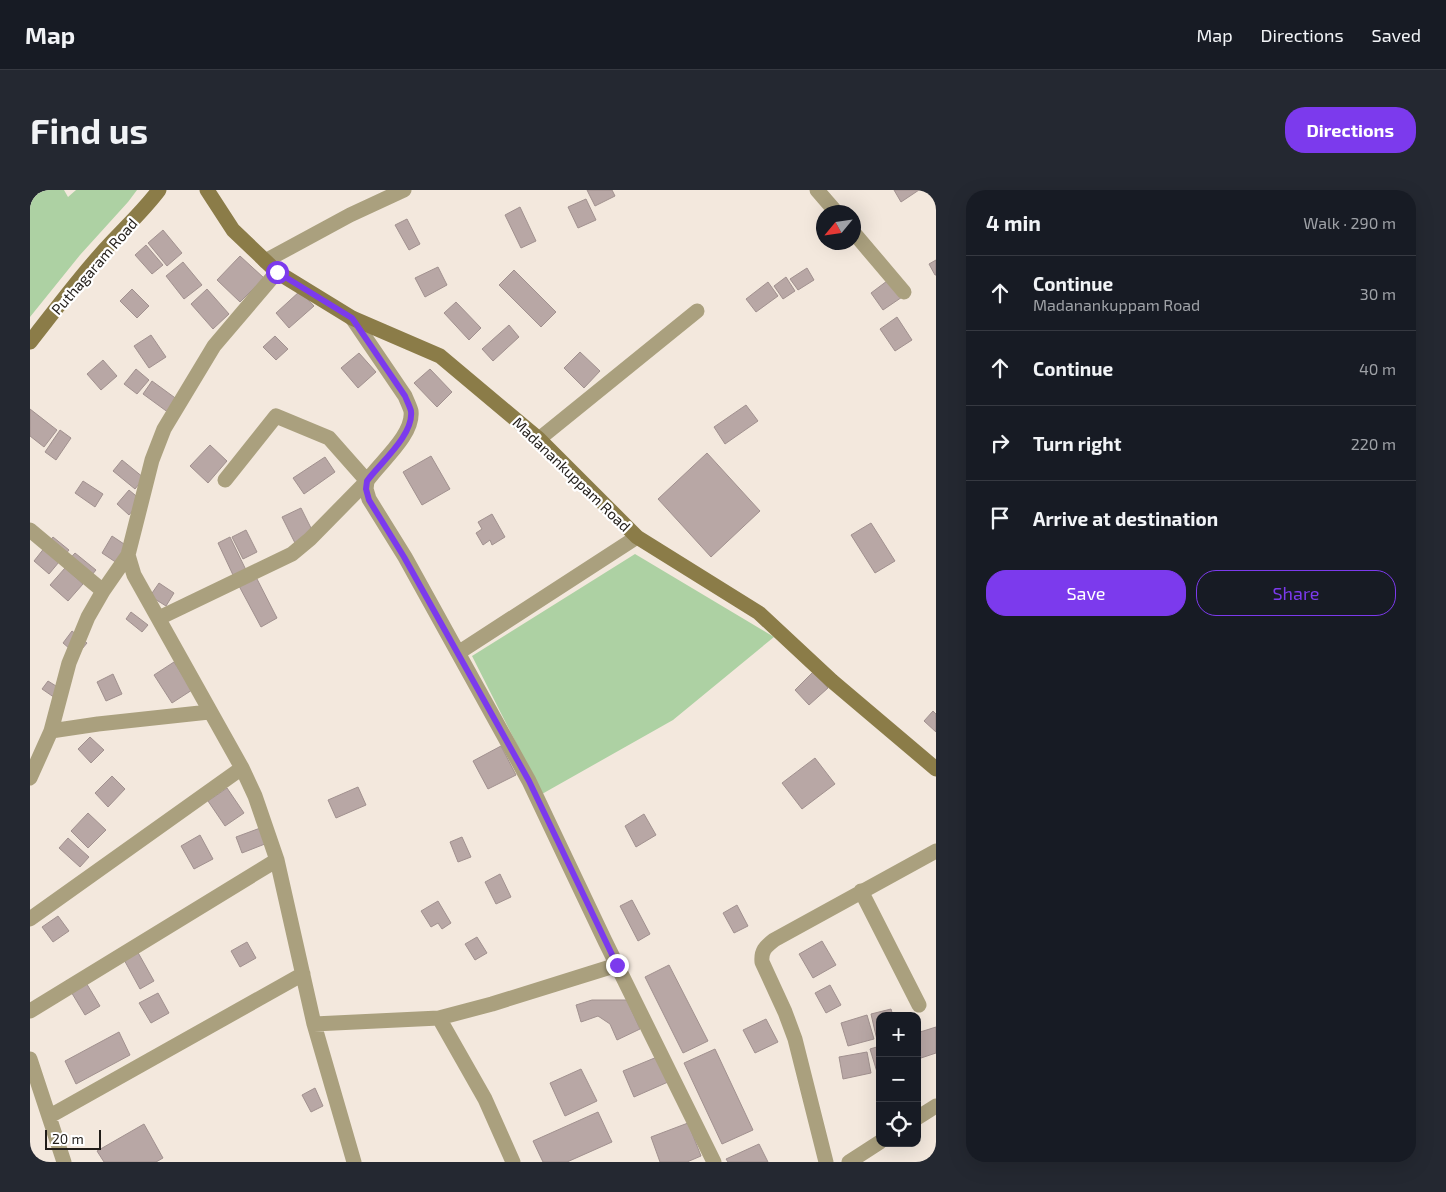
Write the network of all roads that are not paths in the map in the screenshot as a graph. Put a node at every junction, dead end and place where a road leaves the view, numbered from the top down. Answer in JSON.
{"nodes":[{"id":1,"x":159,"y":190,"type":"edge"},
{"id":2,"x":207,"y":190,"type":"edge"},
{"id":3,"x":404,"y":190,"type":"edge"},
{"id":4,"x":817,"y":190,"type":"edge"},
{"id":5,"x":830,"y":205,"type":"edge"},
{"id":6,"x":861,"y":241,"type":"edge"},
{"id":7,"x":265,"y":261,"type":"junction"},
{"id":8,"x":277,"y":272,"type":"junction"},
{"id":9,"x":904,"y":292,"type":"dead end"},
{"id":10,"x":697,"y":311,"type":"dead end"},
{"id":11,"x":352,"y":318,"type":"junction"},
{"id":12,"x":30,"y":342,"type":"edge"},
{"id":13,"x":540,"y":439,"type":"junction"},
{"id":14,"x":225,"y":480,"type":"dead end"},
{"id":15,"x":367,"y":481,"type":"junction"},
{"id":16,"x":30,"y":530,"type":"edge"},
{"id":17,"x":637,"y":537,"type":"junction"},
{"id":18,"x":128,"y":555,"type":"junction"},
{"id":19,"x":103,"y":590,"type":"junction"},
{"id":20,"x":158,"y":618,"type":"junction"},
{"id":21,"x":458,"y":653,"type":"junction"},
{"id":22,"x":209,"y":712,"type":"junction"},
{"id":23,"x":51,"y":731,"type":"junction"},
{"id":24,"x":242,"y":768,"type":"junction"},
{"id":25,"x":936,"y":769,"type":"edge"},
{"id":26,"x":30,"y":778,"type":"edge"},
{"id":27,"x":936,"y":851,"type":"edge"},
{"id":28,"x":277,"y":860,"type":"junction"},
{"id":29,"x":861,"y":891,"type":"junction"},
{"id":30,"x":30,"y":919,"type":"edge"},
{"id":31,"x":617,"y":965,"type":"junction"},
{"id":32,"x":303,"y":974,"type":"junction"},
{"id":33,"x":919,"y":1005,"type":"dead end"},
{"id":34,"x":30,"y":1011,"type":"edge"},
{"id":35,"x":439,"y":1018,"type":"junction"},
{"id":36,"x":314,"y":1024,"type":"junction"},
{"id":37,"x":30,"y":1059,"type":"edge"},
{"id":38,"x":936,"y":1106,"type":"edge"},
{"id":39,"x":921,"y":1115,"type":"edge"},
{"id":40,"x":50,"y":1116,"type":"junction"},
{"id":41,"x":876,"y":1145,"type":"edge"},
{"id":42,"x":64,"y":1162,"type":"edge"},
{"id":43,"x":354,"y":1162,"type":"edge"},
{"id":44,"x":513,"y":1162,"type":"edge"},
{"id":45,"x":714,"y":1162,"type":"edge"},
{"id":46,"x":826,"y":1162,"type":"edge"},
{"id":47,"x":849,"y":1162,"type":"edge"}],
"edges":[{"from":1,"to":12,"type":"main road","name":"Puthagaram Road"},
{"from":2,"to":7,"type":"main road","name":"Madanankuppam Road"},
{"from":3,"to":7,"type":"street"},
{"from":4,"to":5,"type":"street"},
{"from":6,"to":9,"type":"street"},
{"from":7,"to":8,"type":"main road","name":"Madanankuppam Road"},
{"from":8,"to":11,"type":"main road","name":"Madanankuppam Road"},
{"from":8,"to":18,"type":"street"},
{"from":10,"to":13,"type":"street"},
{"from":11,"to":13,"type":"main road","name":"Madanankuppam Road"},
{"from":11,"to":15,"type":"street"},
{"from":13,"to":17,"type":"main road","name":"Madanankuppam Road"},
{"from":14,"to":15,"type":"street"},
{"from":15,"to":20,"type":"street"},
{"from":15,"to":21,"type":"street"},
{"from":16,"to":19,"type":"street"},
{"from":17,"to":21,"type":"street"},
{"from":17,"to":25,"type":"main road","name":"Madanankuppam Road"},
{"from":18,"to":19,"type":"street"},
{"from":18,"to":20,"type":"street"},
{"from":19,"to":23,"type":"street"},
{"from":20,"to":22,"type":"street"},
{"from":21,"to":31,"type":"street"},
{"from":22,"to":23,"type":"street"},
{"from":22,"to":24,"type":"street"},
{"from":23,"to":26,"type":"street"},
{"from":24,"to":28,"type":"street"},
{"from":24,"to":30,"type":"street"},
{"from":27,"to":29,"type":"street"},
{"from":28,"to":32,"type":"street"},
{"from":28,"to":34,"type":"street"},
{"from":29,"to":33,"type":"street"},
{"from":29,"to":46,"type":"street"},
{"from":31,"to":35,"type":"street"},
{"from":31,"to":45,"type":"street"},
{"from":32,"to":36,"type":"street"},
{"from":32,"to":40,"type":"street"},
{"from":35,"to":36,"type":"street"},
{"from":35,"to":44,"type":"street"},
{"from":36,"to":43,"type":"street"},
{"from":37,"to":40,"type":"street"},
{"from":38,"to":39,"type":"street"},
{"from":40,"to":42,"type":"street"},
{"from":41,"to":47,"type":"street"}]}
